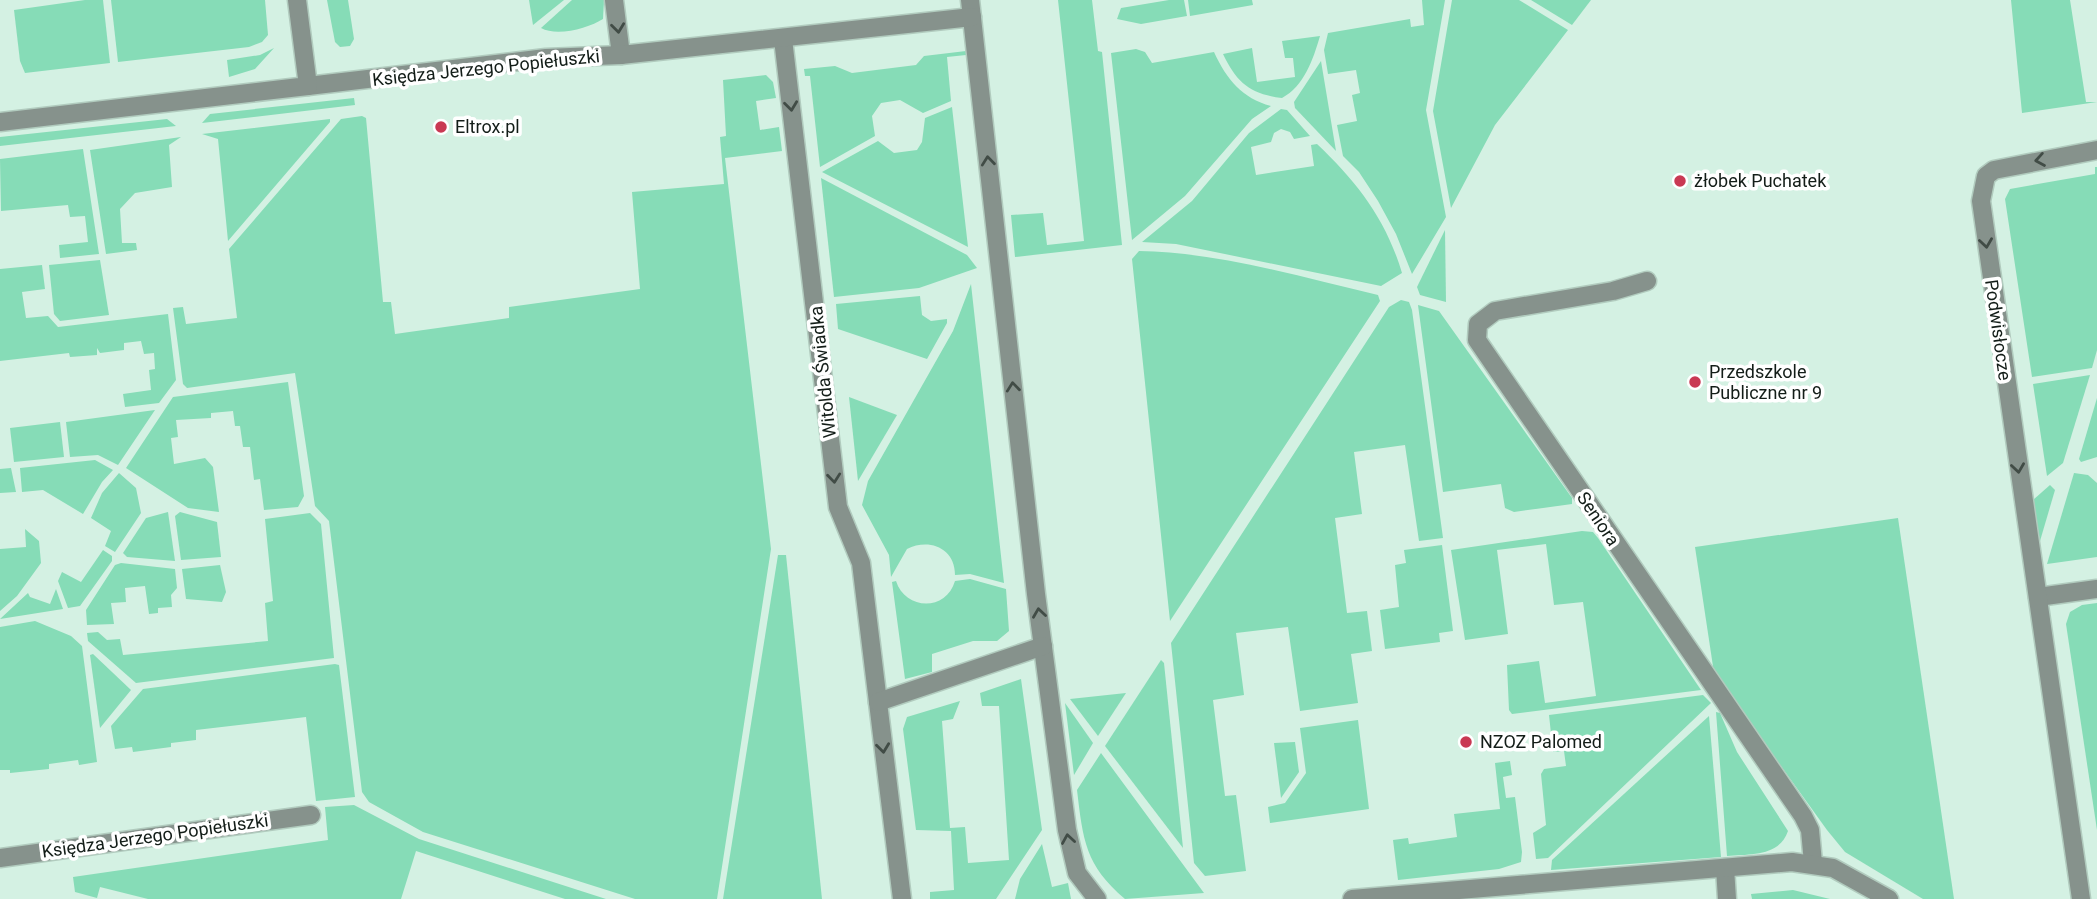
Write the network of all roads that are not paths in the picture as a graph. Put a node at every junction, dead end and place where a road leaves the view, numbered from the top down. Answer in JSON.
{"nodes":[{"id":1,"x":297,"y":0,"type":"edge"},
{"id":2,"x":614,"y":0,"type":"edge"},
{"id":3,"x":971,"y":8,"type":"edge"},
{"id":4,"x":783,"y":38,"type":"junction"},
{"id":5,"x":621,"y":55,"type":"junction"},
{"id":6,"x":308,"y":86,"type":"junction"},
{"id":7,"x":0,"y":122,"type":"edge"},
{"id":8,"x":2097,"y":150,"type":"edge"},
{"id":9,"x":1647,"y":281,"type":"dead end"},
{"id":10,"x":2097,"y":589,"type":"edge"},
{"id":11,"x":2038,"y":597,"type":"junction"},
{"id":12,"x":1043,"y":646,"type":"junction"},
{"id":13,"x":878,"y":702,"type":"junction"},
{"id":14,"x":311,"y":815,"type":"dead end"},
{"id":15,"x":0,"y":858,"type":"edge"},
{"id":16,"x":1813,"y":863,"type":"junction"},
{"id":17,"x":1724,"y":868,"type":"junction"},
{"id":18,"x":1531,"y":892,"type":"edge"},
{"id":19,"x":902,"y":899,"type":"edge"},
{"id":20,"x":1097,"y":899,"type":"edge"},
{"id":21,"x":1352,"y":899,"type":"edge"},
{"id":22,"x":1727,"y":899,"type":"edge"},
{"id":23,"x":1889,"y":899,"type":"edge"},
{"id":24,"x":2081,"y":899,"type":"edge"}],
"edges":[{"from":1,"to":6,"type":"street"},
{"from":2,"to":5,"type":"street","one_way":true},
{"from":3,"to":4,"type":"street","name":"Księdza Jerzego Popiełuszki"},
{"from":12,"to":3,"type":"street","one_way":true},
{"from":4,"to":5,"type":"street","name":"Księdza Jerzego Popiełuszki"},
{"from":4,"to":13,"type":"street","name":"Witolda Świadka","one_way":true},
{"from":5,"to":6,"type":"street","name":"Księdza Jerzego Popiełuszki"},
{"from":6,"to":7,"type":"street","name":"Księdza Jerzego Popiełuszki"},
{"from":8,"to":11,"type":"street","name":"Podwisłocze","one_way":true},
{"from":9,"to":16,"type":"street","name":"Seniora"},
{"from":10,"to":11,"type":"street"},
{"from":11,"to":24,"type":"street","name":"Podwisłocze"},
{"from":12,"to":13,"type":"street"},
{"from":20,"to":12,"type":"street","one_way":true},
{"from":13,"to":19,"type":"street","name":"Witolda Świadka","one_way":true},
{"from":14,"to":15,"type":"street","name":"Księdza Jerzego Popiełuszki"},
{"from":16,"to":17,"type":"street"},
{"from":16,"to":23,"type":"street"},
{"from":17,"to":18,"type":"street"},
{"from":17,"to":22,"type":"street"},
{"from":18,"to":21,"type":"street"}]}
